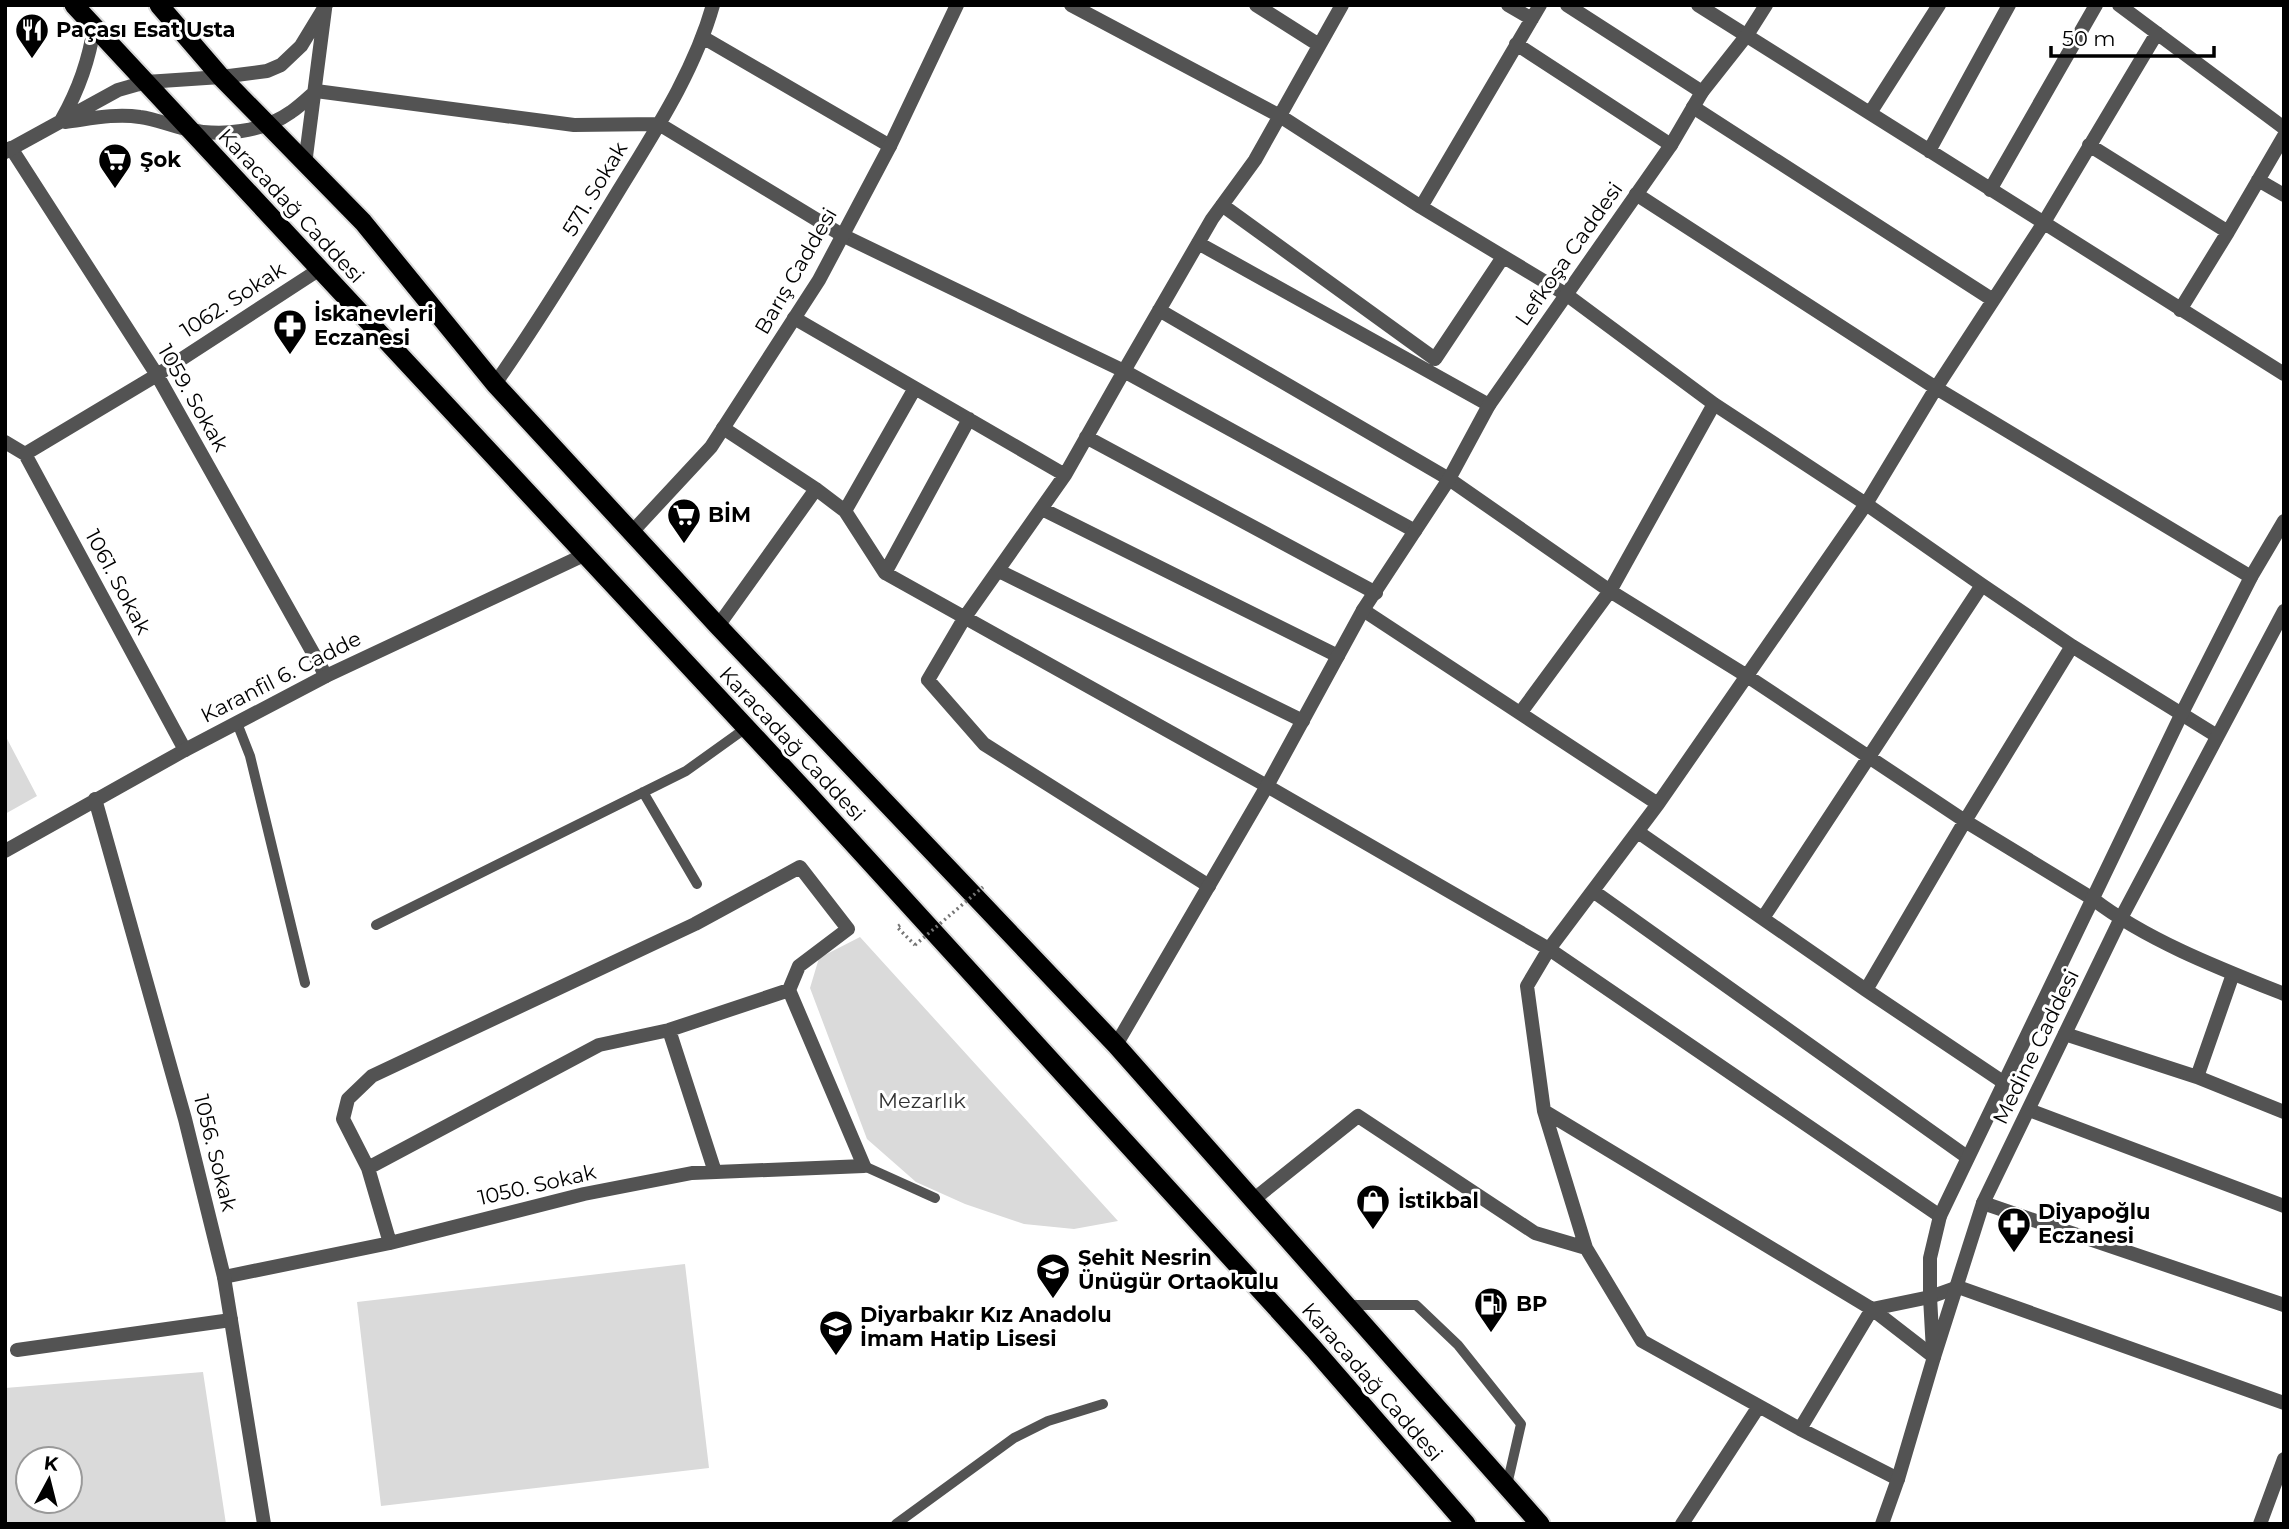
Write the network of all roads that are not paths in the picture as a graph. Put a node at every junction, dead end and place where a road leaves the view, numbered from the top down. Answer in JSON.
{"nodes":[{"id":1,"x":74,"y":5,"type":"edge"},
{"id":2,"x":713,"y":5,"type":"edge"},
{"id":3,"x":957,"y":5,"type":"edge"},
{"id":4,"x":1071,"y":5,"type":"edge"},
{"id":5,"x":1256,"y":5,"type":"edge"},
{"id":6,"x":1342,"y":5,"type":"edge"},
{"id":7,"x":1508,"y":5,"type":"edge"},
{"id":8,"x":1540,"y":5,"type":"edge"},
{"id":9,"x":1567,"y":5,"type":"edge"},
{"id":10,"x":1698,"y":5,"type":"edge"},
{"id":11,"x":1766,"y":5,"type":"edge"},
{"id":12,"x":1939,"y":5,"type":"edge"},
{"id":13,"x":2009,"y":5,"type":"edge"},
{"id":14,"x":2096,"y":5,"type":"edge"},
{"id":15,"x":2119,"y":5,"type":"edge"},
{"id":16,"x":162,"y":7,"type":"edge"},
{"id":17,"x":1532,"y":19,"type":"junction"},
{"id":18,"x":94,"y":27,"type":"junction"},
{"id":19,"x":2157,"y":33,"type":"junction"},
{"id":20,"x":1747,"y":35,"type":"junction"},
{"id":21,"x":704,"y":38,"type":"junction"},
{"id":22,"x":1516,"y":44,"type":"junction"},
{"id":23,"x":1319,"y":45,"type":"junction"},
{"id":24,"x":221,"y":77,"type":"junction"},
{"id":25,"x":146,"y":82,"type":"junction"},
{"id":26,"x":316,"y":91,"type":"junction"},
{"id":27,"x":1702,"y":92,"type":"junction"},
{"id":28,"x":1693,"y":107,"type":"junction"},
{"id":29,"x":1870,"y":113,"type":"junction"},
{"id":30,"x":1280,"y":116,"type":"junction"},
{"id":31,"x":60,"y":123,"type":"junction"},
{"id":32,"x":267,"y":124,"type":"junction"},
{"id":33,"x":659,"y":124,"type":"junction"},
{"id":34,"x":2284,"y":128,"type":"edge"},
{"id":35,"x":189,"y":130,"type":"junction"},
{"id":36,"x":2284,"y":136,"type":"edge"},
{"id":37,"x":1671,"y":145,"type":"junction"},
{"id":38,"x":2089,"y":145,"type":"junction"},
{"id":39,"x":890,"y":146,"type":"junction"},
{"id":40,"x":8,"y":150,"type":"edge"},
{"id":41,"x":1929,"y":151,"type":"junction"},
{"id":42,"x":304,"y":164,"type":"junction"},
{"id":43,"x":2258,"y":180,"type":"junction"},
{"id":44,"x":1990,"y":190,"type":"junction"},
{"id":45,"x":1636,"y":194,"type":"junction"},
{"id":46,"x":2284,"y":195,"type":"edge"},
{"id":47,"x":1222,"y":205,"type":"junction"},
{"id":48,"x":1421,"y":207,"type":"junction"},
{"id":49,"x":2043,"y":224,"type":"junction"},
{"id":50,"x":2228,"y":232,"type":"junction"},
{"id":51,"x":842,"y":235,"type":"junction"},
{"id":52,"x":1198,"y":243,"type":"junction"},
{"id":53,"x":1503,"y":257,"type":"junction"},
{"id":54,"x":320,"y":269,"type":"junction"},
{"id":55,"x":1567,"y":295,"type":"junction"},
{"id":56,"x":1993,"y":300,"type":"junction"},
{"id":57,"x":1159,"y":310,"type":"junction"},
{"id":58,"x":2180,"y":310,"type":"junction"},
{"id":59,"x":794,"y":318,"type":"junction"},
{"id":60,"x":1124,"y":371,"type":"junction"},
{"id":61,"x":2284,"y":374,"type":"edge"},
{"id":62,"x":157,"y":375,"type":"junction"},
{"id":63,"x":495,"y":384,"type":"junction"},
{"id":64,"x":915,"y":388,"type":"junction"},
{"id":65,"x":1936,"y":388,"type":"junction"},
{"id":66,"x":1714,"y":404,"type":"junction"},
{"id":67,"x":1489,"y":405,"type":"junction"},
{"id":68,"x":968,"y":419,"type":"junction"},
{"id":69,"x":723,"y":428,"type":"junction"},
{"id":70,"x":1086,"y":437,"type":"junction"},
{"id":71,"x":5,"y":442,"type":"edge"},
{"id":72,"x":25,"y":454,"type":"junction"},
{"id":73,"x":1065,"y":475,"type":"junction"},
{"id":74,"x":1449,"y":480,"type":"junction"},
{"id":75,"x":816,"y":489,"type":"junction"},
{"id":76,"x":1866,"y":504,"type":"junction"},
{"id":77,"x":1042,"y":509,"type":"junction"},
{"id":78,"x":845,"y":511,"type":"junction"},
{"id":79,"x":2284,"y":521,"type":"edge"},
{"id":80,"x":1415,"y":531,"type":"junction"},
{"id":81,"x":632,"y":532,"type":"junction"},
{"id":82,"x":584,"y":555,"type":"junction"},
{"id":83,"x":999,"y":571,"type":"junction"},
{"id":84,"x":885,"y":573,"type":"junction"},
{"id":85,"x":2251,"y":577,"type":"junction"},
{"id":86,"x":1982,"y":585,"type":"junction"},
{"id":87,"x":1611,"y":591,"type":"junction"},
{"id":88,"x":1376,"y":593,"type":"junction"},
{"id":89,"x":1363,"y":610,"type":"junction"},
{"id":90,"x":2284,"y":611,"type":"edge"},
{"id":91,"x":965,"y":617,"type":"junction"},
{"id":92,"x":718,"y":626,"type":"junction"},
{"id":93,"x":2072,"y":646,"type":"junction"},
{"id":94,"x":1338,"y":656,"type":"junction"},
{"id":95,"x":326,"y":676,"type":"junction"},
{"id":96,"x":1747,"y":676,"type":"junction"},
{"id":97,"x":1521,"y":712,"type":"junction"},
{"id":98,"x":2182,"y":713,"type":"junction"},
{"id":99,"x":1303,"y":721,"type":"junction"},
{"id":100,"x":237,"y":723,"type":"junction"},
{"id":101,"x":746,"y":727,"type":"junction"},
{"id":102,"x":2217,"y":736,"type":"junction"},
{"id":103,"x":185,"y":750,"type":"junction"},
{"id":104,"x":1868,"y":757,"type":"junction"},
{"id":105,"x":1266,"y":786,"type":"junction"},
{"id":106,"x":643,"y":792,"type":"junction"},
{"id":107,"x":95,"y":799,"type":"junction"},
{"id":108,"x":1658,"y":804,"type":"junction"},
{"id":109,"x":1965,"y":821,"type":"junction"},
{"id":110,"x":1638,"y":832,"type":"junction"},
{"id":111,"x":5,"y":851,"type":"edge"},
{"id":112,"x":697,"y":884,"type":"dead end"},
{"id":113,"x":1209,"y":886,"type":"junction"},
{"id":114,"x":1593,"y":891,"type":"junction"},
{"id":115,"x":2093,"y":899,"type":"junction"},
{"id":116,"x":1763,"y":918,"type":"junction"},
{"id":117,"x":2120,"y":920,"type":"junction"},
{"id":118,"x":376,"y":925,"type":"dead end"},
{"id":119,"x":1549,"y":949,"type":"junction"},
{"id":120,"x":2233,"y":974,"type":"junction"},
{"id":121,"x":305,"y":983,"type":"dead end"},
{"id":122,"x":789,"y":990,"type":"junction"},
{"id":123,"x":1866,"y":990,"type":"junction"},
{"id":124,"x":2284,"y":994,"type":"edge"},
{"id":125,"x":669,"y":1030,"type":"junction"},
{"id":126,"x":2065,"y":1034,"type":"junction"},
{"id":127,"x":1116,"y":1045,"type":"junction"},
{"id":128,"x":2197,"y":1076,"type":"junction"},
{"id":129,"x":2003,"y":1082,"type":"junction"},
{"id":130,"x":2029,"y":1110,"type":"junction"},
{"id":131,"x":1544,"y":1111,"type":"junction"},
{"id":132,"x":2284,"y":1112,"type":"edge"},
{"id":133,"x":1967,"y":1157,"type":"junction"},
{"id":134,"x":864,"y":1166,"type":"junction"},
{"id":135,"x":368,"y":1168,"type":"junction"},
{"id":136,"x":715,"y":1172,"type":"junction"},
{"id":137,"x":935,"y":1198,"type":"dead end"},
{"id":138,"x":1253,"y":1200,"type":"junction"},
{"id":139,"x":1983,"y":1203,"type":"junction"},
{"id":140,"x":2284,"y":1206,"type":"edge"},
{"id":141,"x":1940,"y":1216,"type":"junction"},
{"id":142,"x":390,"y":1243,"type":"junction"},
{"id":143,"x":1586,"y":1248,"type":"junction"},
{"id":144,"x":224,"y":1277,"type":"junction"},
{"id":145,"x":1958,"y":1287,"type":"junction"},
{"id":146,"x":1930,"y":1297,"type":"junction"},
{"id":147,"x":1348,"y":1305,"type":"junction"},
{"id":148,"x":2284,"y":1306,"type":"edge"},
{"id":149,"x":1871,"y":1309,"type":"junction"},
{"id":150,"x":232,"y":1320,"type":"junction"},
{"id":151,"x":17,"y":1350,"type":"dead end"},
{"id":152,"x":1934,"y":1357,"type":"junction"},
{"id":153,"x":2284,"y":1403,"type":"edge"},
{"id":154,"x":1103,"y":1404,"type":"dead end"},
{"id":155,"x":1759,"y":1406,"type":"junction"},
{"id":156,"x":1800,"y":1429,"type":"junction"},
{"id":157,"x":2284,"y":1459,"type":"edge"},
{"id":158,"x":1898,"y":1479,"type":"junction"},
{"id":159,"x":1507,"y":1485,"type":"junction"},
{"id":160,"x":264,"y":1524,"type":"edge"},
{"id":161,"x":896,"y":1524,"type":"edge"},
{"id":162,"x":1466,"y":1524,"type":"edge"},
{"id":163,"x":1540,"y":1524,"type":"edge"},
{"id":164,"x":1682,"y":1524,"type":"edge"},
{"id":165,"x":1882,"y":1524,"type":"edge"},
{"id":166,"x":2260,"y":1524,"type":"edge"}],
"edges":[{"from":1,"to":18,"type":"highway","name":"Karacadağ Caddesi"},
{"from":2,"to":21,"type":"street","name":"571. Sokak"},
{"from":3,"to":39,"type":"street","name":"Barış Caddesi"},
{"from":4,"to":30,"type":"street"},
{"from":5,"to":23,"type":"street"},
{"from":6,"to":23,"type":"street"},
{"from":7,"to":17,"type":"street"},
{"from":8,"to":17,"type":"street"},
{"from":9,"to":27,"type":"street"},
{"from":10,"to":20,"type":"street"},
{"from":11,"to":20,"type":"street","name":"Lefkoşa Caddesi"},
{"from":12,"to":29,"type":"street"},
{"from":13,"to":41,"type":"street"},
{"from":14,"to":44,"type":"street"},
{"from":15,"to":19,"type":"street"},
{"from":16,"to":24,"type":"highway","name":"Karacadağ Caddesi"},
{"from":17,"to":22,"type":"street"},
{"from":18,"to":25,"type":"highway","name":"Karacadağ Caddesi"},
{"from":18,"to":31,"type":"street"},
{"from":19,"to":34,"type":"street"},
{"from":19,"to":38,"type":"street"},
{"from":20,"to":27,"type":"street","name":"Lefkoşa Caddesi"},
{"from":20,"to":29,"type":"street"},
{"from":21,"to":33,"type":"street","name":"571. Sokak"},
{"from":21,"to":39,"type":"street"},
{"from":22,"to":37,"type":"street"},
{"from":22,"to":48,"type":"street"},
{"from":23,"to":30,"type":"street"},
{"from":24,"to":25,"type":"street"},
{"from":24,"to":26,"type":"street"},
{"from":24,"to":32,"type":"highway","name":"Karacadağ Caddesi"},
{"from":25,"to":31,"type":"street"},
{"from":25,"to":35,"type":"highway","name":"Karacadağ Caddesi"},
{"from":26,"to":32,"type":"street"},
{"from":26,"to":33,"type":"street"},
{"from":26,"to":42,"type":"street"},
{"from":27,"to":28,"type":"street","name":"Lefkoşa Caddesi"},
{"from":28,"to":37,"type":"street","name":"Lefkoşa Caddesi"},
{"from":28,"to":56,"type":"street"},
{"from":29,"to":41,"type":"street"},
{"from":30,"to":47,"type":"street"},
{"from":30,"to":48,"type":"street"},
{"from":31,"to":35,"type":"street"},
{"from":31,"to":40,"type":"street"},
{"from":32,"to":35,"type":"street"},
{"from":32,"to":42,"type":"highway","name":"Karacadağ Caddesi"},
{"from":33,"to":51,"type":"street"},
{"from":33,"to":63,"type":"street","name":"571. Sokak"},
{"from":35,"to":54,"type":"highway","name":"Karacadağ Caddesi"},
{"from":36,"to":43,"type":"street"},
{"from":37,"to":45,"type":"street","name":"Lefkoşa Caddesi"},
{"from":38,"to":49,"type":"street"},
{"from":38,"to":50,"type":"street"},
{"from":39,"to":51,"type":"street","name":"Barış Caddesi"},
{"from":40,"to":62,"type":"street","name":"1059. Sokak"},
{"from":41,"to":44,"type":"street"},
{"from":42,"to":63,"type":"highway","name":"Karacadağ Caddesi"},
{"from":43,"to":46,"type":"street"},
{"from":43,"to":50,"type":"street"},
{"from":44,"to":49,"type":"street"},
{"from":45,"to":55,"type":"street","name":"Lefkoşa Caddesi"},
{"from":45,"to":65,"type":"street"},
{"from":47,"to":52,"type":"street"},
{"from":47,"to":53,"type":"street"},
{"from":48,"to":53,"type":"street"},
{"from":49,"to":56,"type":"street"},
{"from":49,"to":58,"type":"street"},
{"from":50,"to":58,"type":"street"},
{"from":51,"to":59,"type":"street","name":"Barış Caddesi"},
{"from":51,"to":60,"type":"street"},
{"from":52,"to":57,"type":"street"},
{"from":52,"to":67,"type":"street"},
{"from":53,"to":55,"type":"street"},
{"from":54,"to":62,"type":"street","name":"1062. Sokak"},
{"from":54,"to":82,"type":"highway","name":"Karacadağ Caddesi"},
{"from":55,"to":66,"type":"street"},
{"from":55,"to":67,"type":"street","name":"Lefkoşa Caddesi"},
{"from":56,"to":65,"type":"street"},
{"from":57,"to":60,"type":"street"},
{"from":57,"to":74,"type":"street"},
{"from":58,"to":61,"type":"street"},
{"from":59,"to":64,"type":"street"},
{"from":59,"to":69,"type":"street","name":"Barış Caddesi"},
{"from":60,"to":70,"type":"street"},
{"from":60,"to":80,"type":"street"},
{"from":62,"to":72,"type":"street","name":"1062. Sokak"},
{"from":62,"to":95,"type":"street","name":"1059. Sokak"},
{"from":63,"to":81,"type":"highway","name":"Karacadağ Caddesi"},
{"from":64,"to":68,"type":"street"},
{"from":64,"to":78,"type":"street"},
{"from":65,"to":76,"type":"street"},
{"from":65,"to":85,"type":"street"},
{"from":66,"to":76,"type":"street"},
{"from":66,"to":87,"type":"street"},
{"from":67,"to":74,"type":"street","name":"Lefkoşa Caddesi"},
{"from":68,"to":73,"type":"street"},
{"from":68,"to":84,"type":"street"},
{"from":69,"to":75,"type":"street"},
{"from":69,"to":81,"type":"street","name":"Barış Caddesi"},
{"from":70,"to":73,"type":"street"},
{"from":70,"to":88,"type":"street"},
{"from":71,"to":72,"type":"street"},
{"from":72,"to":103,"type":"street","name":"1061. Sokak"},
{"from":73,"to":77,"type":"street"},
{"from":74,"to":80,"type":"street","name":"Lefkoşa Caddesi"},
{"from":74,"to":87,"type":"street"},
{"from":75,"to":78,"type":"street"},
{"from":75,"to":92,"type":"street"},
{"from":76,"to":86,"type":"street"},
{"from":76,"to":96,"type":"street"},
{"from":77,"to":83,"type":"street"},
{"from":77,"to":94,"type":"street"},
{"from":78,"to":84,"type":"street"},
{"from":79,"to":85,"type":"street"},
{"from":80,"to":88,"type":"street","name":"Lefkoşa Caddesi"},
{"from":81,"to":92,"type":"highway","name":"Karacadağ Caddesi"},
{"from":82,"to":95,"type":"street","name":"Karanfil 6. Cadde"},
{"from":82,"to":101,"type":"highway","name":"Karacadağ Caddesi"},
{"from":83,"to":91,"type":"street"},
{"from":83,"to":99,"type":"street"},
{"from":84,"to":91,"type":"street"},
{"from":85,"to":98,"type":"street"},
{"from":86,"to":93,"type":"street"},
{"from":86,"to":104,"type":"street"},
{"from":87,"to":96,"type":"street"},
{"from":87,"to":97,"type":"street"},
{"from":88,"to":89,"type":"street","name":"Lefkoşa Caddesi"},
{"from":89,"to":94,"type":"street","name":"Lefkoşa Caddesi"},
{"from":89,"to":97,"type":"street"},
{"from":90,"to":102,"type":"street","name":"Medine Caddesi"},
{"from":91,"to":105,"type":"street"},
{"from":91,"to":113,"type":"street"},
{"from":92,"to":127,"type":"highway","name":"Karacadağ Caddesi"},
{"from":93,"to":98,"type":"street"},
{"from":93,"to":109,"type":"street"},
{"from":94,"to":99,"type":"street","name":"Lefkoşa Caddesi"},
{"from":95,"to":100,"type":"street","name":"Karanfil 6. Cadde"},
{"from":96,"to":104,"type":"street"},
{"from":96,"to":108,"type":"street"},
{"from":97,"to":108,"type":"street"},
{"from":98,"to":102,"type":"street"},
{"from":98,"to":115,"type":"street"},
{"from":99,"to":105,"type":"street","name":"Lefkoşa Caddesi"},
{"from":100,"to":103,"type":"street","name":"Karanfil 6. Cadde"},
{"from":100,"to":121,"type":"lane"},
{"from":101,"to":106,"type":"lane"},
{"from":101,"to":162,"type":"highway","name":"Karacadağ Caddesi"},
{"from":102,"to":117,"type":"street","name":"Medine Caddesi"},
{"from":103,"to":107,"type":"street","name":"Karanfil 6. Cadde"},
{"from":104,"to":109,"type":"street"},
{"from":104,"to":116,"type":"street"},
{"from":105,"to":113,"type":"street","name":"Lefkoşa Caddesi"},
{"from":105,"to":119,"type":"street"},
{"from":106,"to":112,"type":"lane"},
{"from":106,"to":118,"type":"lane"},
{"from":107,"to":111,"type":"street","name":"Karanfil 6. Cadde"},
{"from":107,"to":144,"type":"street","name":"1056. Sokak"},
{"from":108,"to":110,"type":"street"},
{"from":109,"to":115,"type":"street"},
{"from":109,"to":123,"type":"street"},
{"from":110,"to":114,"type":"street"},
{"from":110,"to":116,"type":"street"},
{"from":113,"to":127,"type":"street","name":"Lefkoşa Caddesi"},
{"from":114,"to":119,"type":"street"},
{"from":114,"to":133,"type":"street"},
{"from":115,"to":117,"type":"street"},
{"from":115,"to":129,"type":"street"},
{"from":116,"to":123,"type":"street"},
{"from":117,"to":120,"type":"street"},
{"from":117,"to":126,"type":"street","name":"Medine Caddesi"},
{"from":119,"to":131,"type":"street"},
{"from":119,"to":141,"type":"street"},
{"from":120,"to":124,"type":"street"},
{"from":120,"to":128,"type":"street"},
{"from":122,"to":125,"type":"street"},
{"from":122,"to":134,"type":"street"},
{"from":122,"to":135,"type":"street"},
{"from":123,"to":129,"type":"street"},
{"from":125,"to":135,"type":"street"},
{"from":125,"to":136,"type":"street"},
{"from":126,"to":128,"type":"street"},
{"from":126,"to":130,"type":"street","name":"Medine Caddesi"},
{"from":127,"to":138,"type":"highway","name":"Karacadağ Caddesi"},
{"from":128,"to":132,"type":"street"},
{"from":129,"to":133,"type":"street"},
{"from":130,"to":139,"type":"street","name":"Medine Caddesi"},
{"from":130,"to":140,"type":"street"},
{"from":131,"to":143,"type":"street"},
{"from":131,"to":149,"type":"street"},
{"from":133,"to":141,"type":"street"},
{"from":134,"to":136,"type":"street","name":"1050. Sokak"},
{"from":134,"to":137,"type":"lane"},
{"from":135,"to":142,"type":"street"},
{"from":136,"to":142,"type":"street","name":"1050. Sokak"},
{"from":138,"to":143,"type":"street"},
{"from":138,"to":147,"type":"highway","name":"Karacadağ Caddesi"},
{"from":139,"to":145,"type":"street","name":"Medine Caddesi"},
{"from":139,"to":148,"type":"street"},
{"from":141,"to":146,"type":"street"},
{"from":142,"to":144,"type":"street","name":"1050. Sokak"},
{"from":143,"to":155,"type":"street"},
{"from":144,"to":150,"type":"street","name":"1056. Sokak"},
{"from":145,"to":146,"type":"street"},
{"from":145,"to":152,"type":"street","name":"Medine Caddesi"},
{"from":145,"to":153,"type":"street"},
{"from":146,"to":149,"type":"street"},
{"from":146,"to":152,"type":"street"},
{"from":147,"to":159,"type":"highway","name":"Karacadağ Caddesi"},
{"from":147,"to":159,"type":"lane"},
{"from":149,"to":152,"type":"street"},
{"from":149,"to":156,"type":"street"},
{"from":150,"to":151,"type":"street"},
{"from":150,"to":160,"type":"street","name":"1056. Sokak"},
{"from":152,"to":158,"type":"street","name":"Medine Caddesi"},
{"from":154,"to":161,"type":"lane"},
{"from":155,"to":156,"type":"street"},
{"from":155,"to":164,"type":"street"},
{"from":156,"to":158,"type":"street"},
{"from":157,"to":166,"type":"street"},
{"from":158,"to":165,"type":"street","name":"Medine Caddesi"},
{"from":159,"to":163,"type":"highway","name":"Karacadağ Caddesi"}]}
